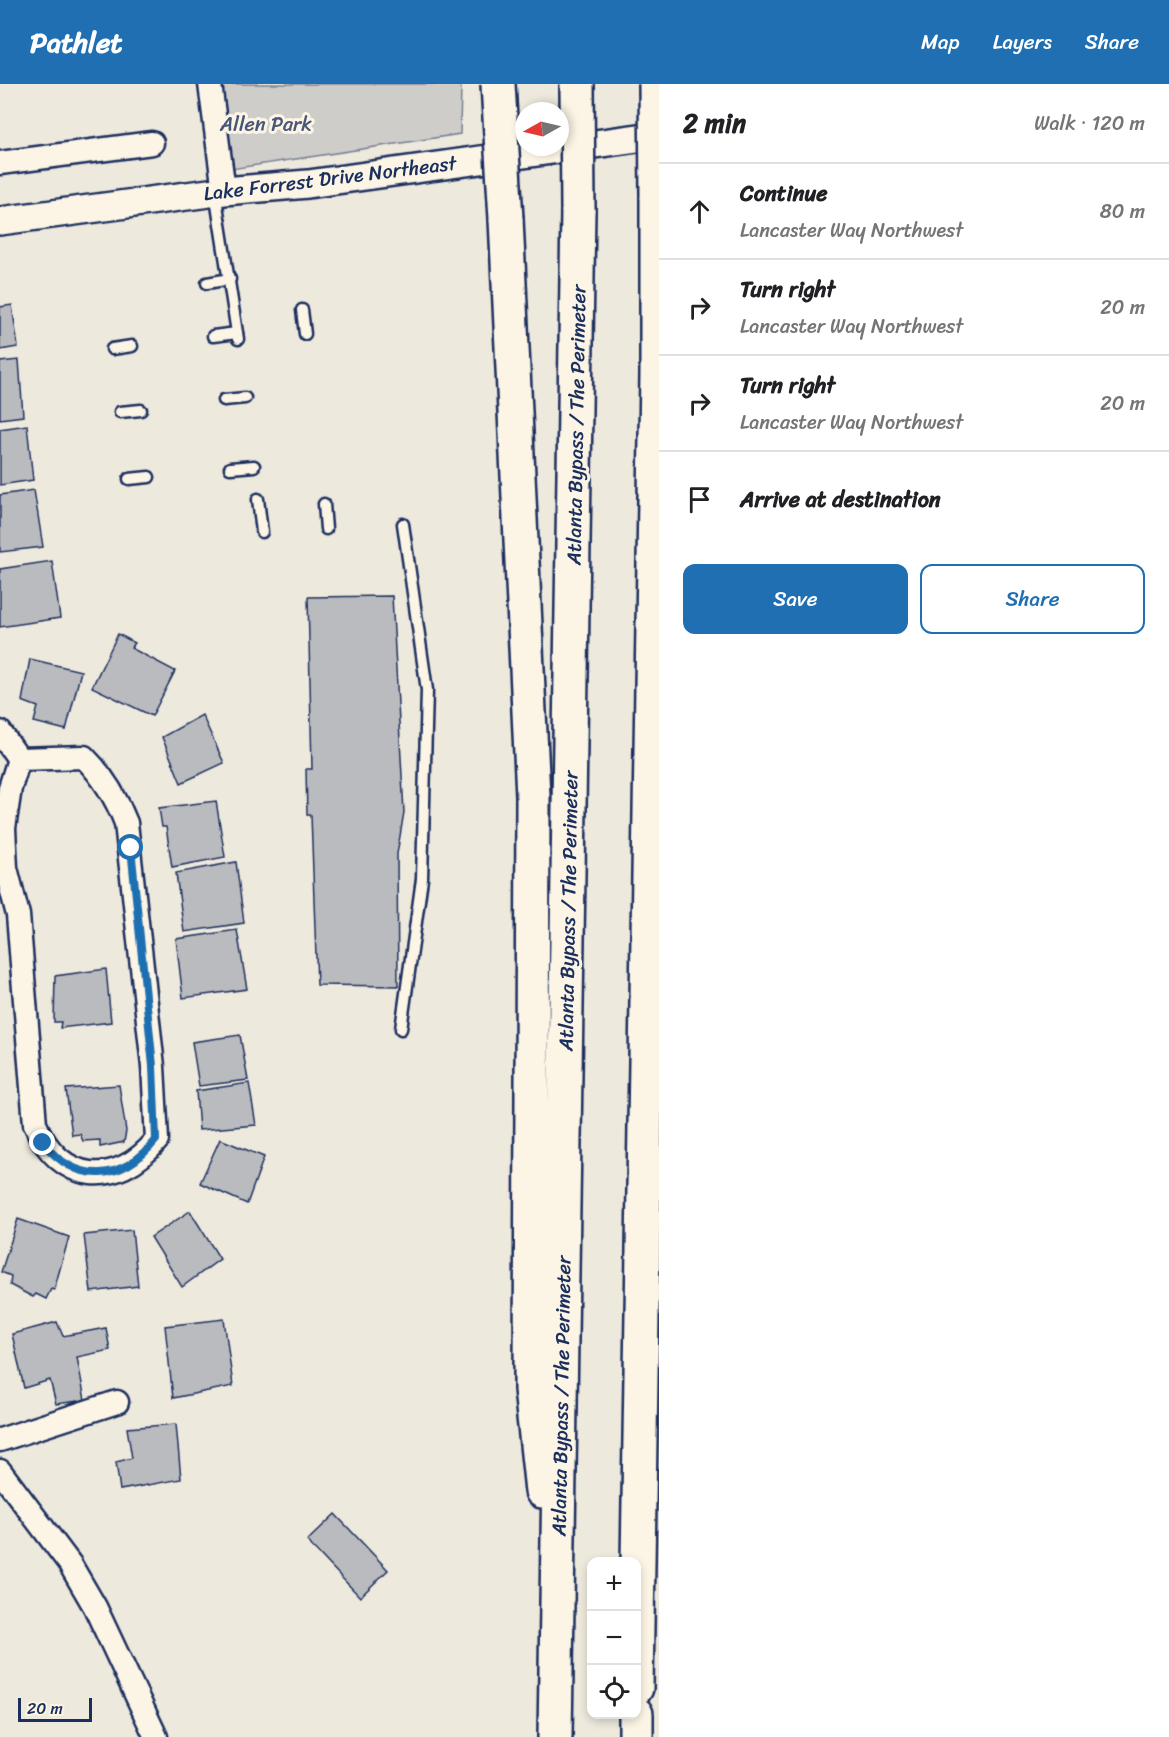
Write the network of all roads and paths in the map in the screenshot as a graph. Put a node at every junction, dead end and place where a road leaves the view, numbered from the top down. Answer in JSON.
{"nodes":[{"id":1,"x":210,"y":84,"type":"edge"},
{"id":2,"x":498,"y":84,"type":"edge"},
{"id":3,"x":578,"y":84,"type":"edge"},
{"id":4,"x":656,"y":84,"type":"edge"},
{"id":5,"x":659,"y":135,"type":"edge"},
{"id":6,"x":152,"y":143,"type":"dead end"},
{"id":7,"x":0,"y":163,"type":"edge"},
{"id":8,"x":220,"y":192,"type":"junction"},
{"id":9,"x":0,"y":222,"type":"edge"},
{"id":10,"x":230,"y":279,"type":"junction"},
{"id":11,"x":207,"y":283,"type":"dead end"},
{"id":12,"x":302,"y":310,"type":"dead end"},
{"id":13,"x":305,"y":334,"type":"dead end"},
{"id":14,"x":213,"y":336,"type":"dead end"},
{"id":15,"x":132,"y":346,"type":"dead end"},
{"id":16,"x":112,"y":349,"type":"dead end"},
{"id":17,"x":245,"y":398,"type":"dead end"},
{"id":18,"x":224,"y":400,"type":"dead end"},
{"id":19,"x":141,"y":410,"type":"dead end"},
{"id":20,"x":120,"y":412,"type":"dead end"},
{"id":21,"x":254,"y":466,"type":"dead end"},
{"id":22,"x":230,"y":468,"type":"dead end"},
{"id":23,"x":149,"y":477,"type":"dead end"},
{"id":24,"x":129,"y":479,"type":"dead end"},
{"id":25,"x":258,"y":500,"type":"dead end"},
{"id":26,"x":324,"y":504,"type":"dead end"},
{"id":27,"x":403,"y":524,"type":"dead end"},
{"id":28,"x":326,"y":529,"type":"dead end"},
{"id":29,"x":262,"y":532,"type":"dead end"},
{"id":30,"x":3,"y":736,"type":"edge"},
{"id":31,"x":19,"y":759,"type":"junction"},
{"id":32,"x":655,"y":802,"type":"edge"},
{"id":33,"x":401,"y":1029,"type":"dead end"},
{"id":34,"x":117,"y":1402,"type":"dead end"},
{"id":35,"x":0,"y":1440,"type":"edge"},
{"id":36,"x":0,"y":1471,"type":"edge"},
{"id":37,"x":557,"y":1635,"type":"junction"},
{"id":38,"x":636,"y":1665,"type":"edge"},
{"id":39,"x":636,"y":1719,"type":"edge"},
{"id":40,"x":156,"y":1737,"type":"edge"},
{"id":41,"x":555,"y":1737,"type":"edge"},
{"id":42,"x":636,"y":1737,"type":"edge"}],
"edges":[{"from":1,"to":8,"type":"street"},
{"from":2,"to":37,"type":"highway","bridge":true},
{"from":3,"to":37,"type":"highway","name":"Atlanta Bypass / The Perimeter","bridge":true},
{"from":4,"to":32,"type":"highway","bridge":true},
{"from":5,"to":8,"type":"street","name":"Lake Forrest Drive Northeast"},
{"from":6,"to":7,"type":"street"},
{"from":8,"to":9,"type":"street","name":"Lake Forrest Drive Northeast"},
{"from":8,"to":10,"type":"lane"},
{"from":10,"to":11,"type":"lane"},
{"from":10,"to":14,"type":"lane"},
{"from":12,"to":13,"type":"lane"},
{"from":15,"to":16,"type":"lane"},
{"from":17,"to":18,"type":"lane"},
{"from":19,"to":20,"type":"lane"},
{"from":21,"to":22,"type":"lane"},
{"from":23,"to":24,"type":"lane"},
{"from":25,"to":29,"type":"lane"},
{"from":26,"to":28,"type":"lane"},
{"from":27,"to":33,"type":"lane"},
{"from":30,"to":31,"type":"street"},
{"from":31,"to":31,"type":"street"},
{"from":32,"to":38,"type":"highway"},
{"from":34,"to":35,"type":"street"},
{"from":36,"to":40,"type":"street"},
{"from":37,"to":41,"type":"highway","name":"Atlanta Bypass / The Perimeter"},
{"from":39,"to":42,"type":"highway"}]}
